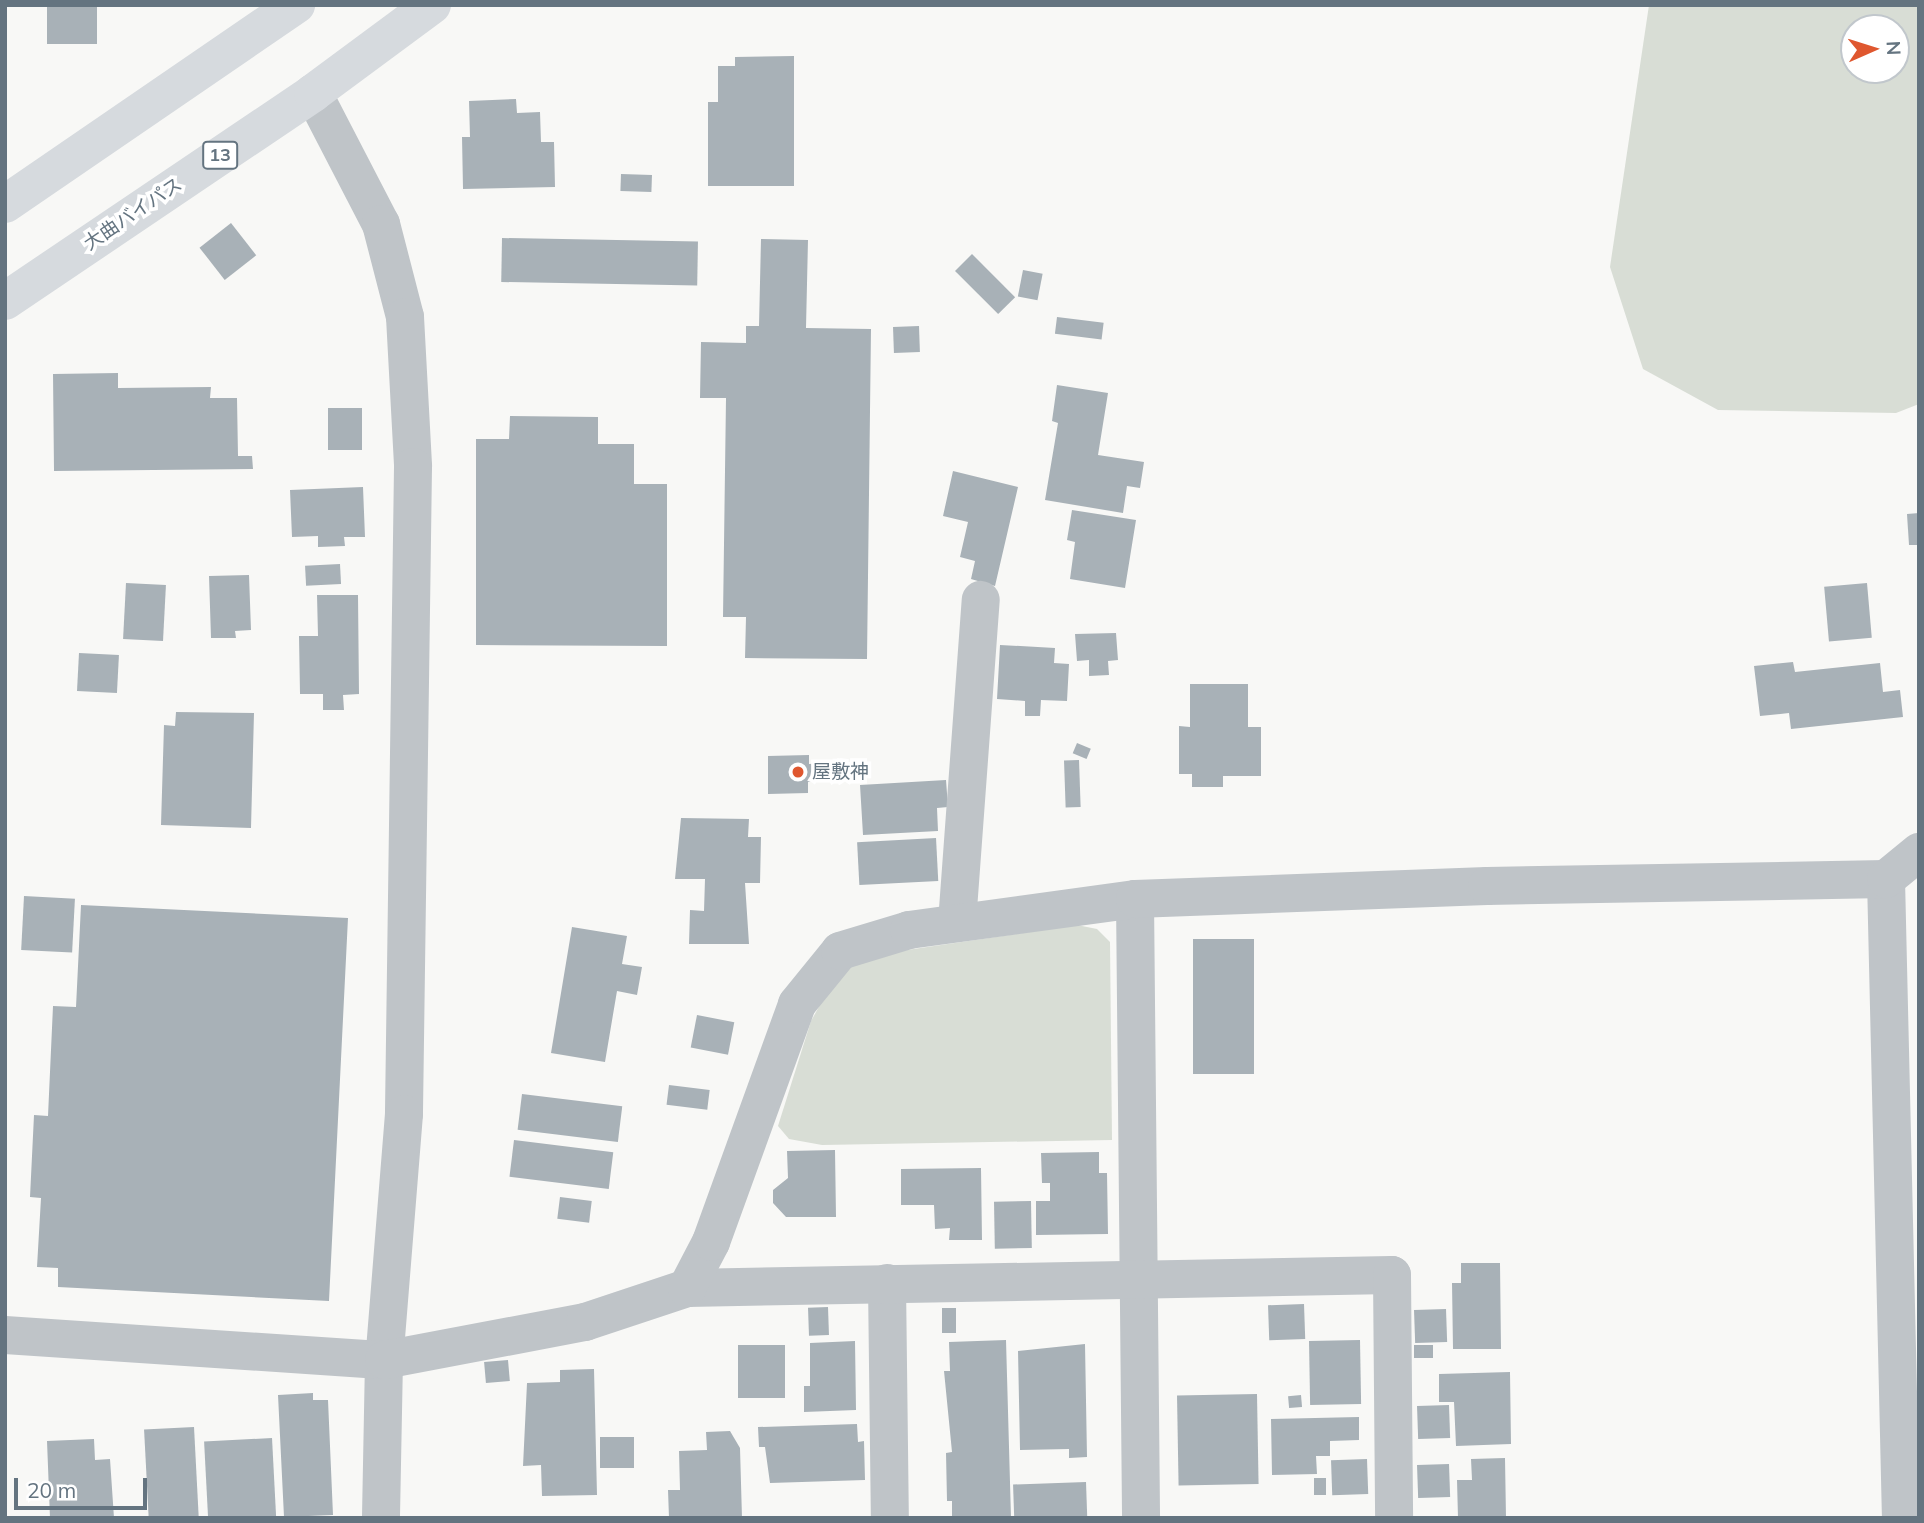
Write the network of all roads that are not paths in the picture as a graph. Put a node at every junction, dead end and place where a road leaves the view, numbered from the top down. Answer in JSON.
{"nodes":[{"id":1,"x":296,"y":5,"type":"edge"},
{"id":2,"x":432,"y":5,"type":"edge"},
{"id":3,"x":313,"y":93,"type":"junction"},
{"id":4,"x":5,"y":204,"type":"edge"},
{"id":5,"x":5,"y":301,"type":"edge"},
{"id":6,"x":981,"y":600,"type":"dead end"},
{"id":7,"x":1919,"y":852,"type":"edge"},
{"id":8,"x":1886,"y":879,"type":"junction"},
{"id":9,"x":1135,"y":900,"type":"junction"},
{"id":10,"x":957,"y":923,"type":"junction"},
{"id":11,"x":1140,"y":1279,"type":"junction"},
{"id":12,"x":887,"y":1283,"type":"junction"},
{"id":13,"x":687,"y":1288,"type":"junction"},
{"id":14,"x":5,"y":1335,"type":"edge"},
{"id":15,"x":384,"y":1360,"type":"junction"},
{"id":16,"x":381,"y":1518,"type":"edge"},
{"id":17,"x":890,"y":1518,"type":"edge"},
{"id":18,"x":1141,"y":1518,"type":"edge"},
{"id":19,"x":1395,"y":1518,"type":"edge"},
{"id":20,"x":1900,"y":1518,"type":"edge"}],
"edges":[{"from":1,"to":4,"type":"highway"},
{"from":2,"to":3,"type":"highway","name":"大曲バイパス","number":"13"},
{"from":3,"to":5,"type":"highway","name":"大曲バイパス","number":"13"},
{"from":3,"to":15,"type":"street"},
{"from":6,"to":10,"type":"street"},
{"from":7,"to":8,"type":"street"},
{"from":8,"to":9,"type":"street"},
{"from":8,"to":20,"type":"street"},
{"from":9,"to":10,"type":"street"},
{"from":9,"to":11,"type":"street"},
{"from":10,"to":13,"type":"street"},
{"from":11,"to":12,"type":"street"},
{"from":11,"to":18,"type":"street"},
{"from":11,"to":19,"type":"street"},
{"from":12,"to":13,"type":"street"},
{"from":12,"to":17,"type":"street"},
{"from":13,"to":15,"type":"street"},
{"from":14,"to":15,"type":"street"},
{"from":15,"to":16,"type":"street"}]}
